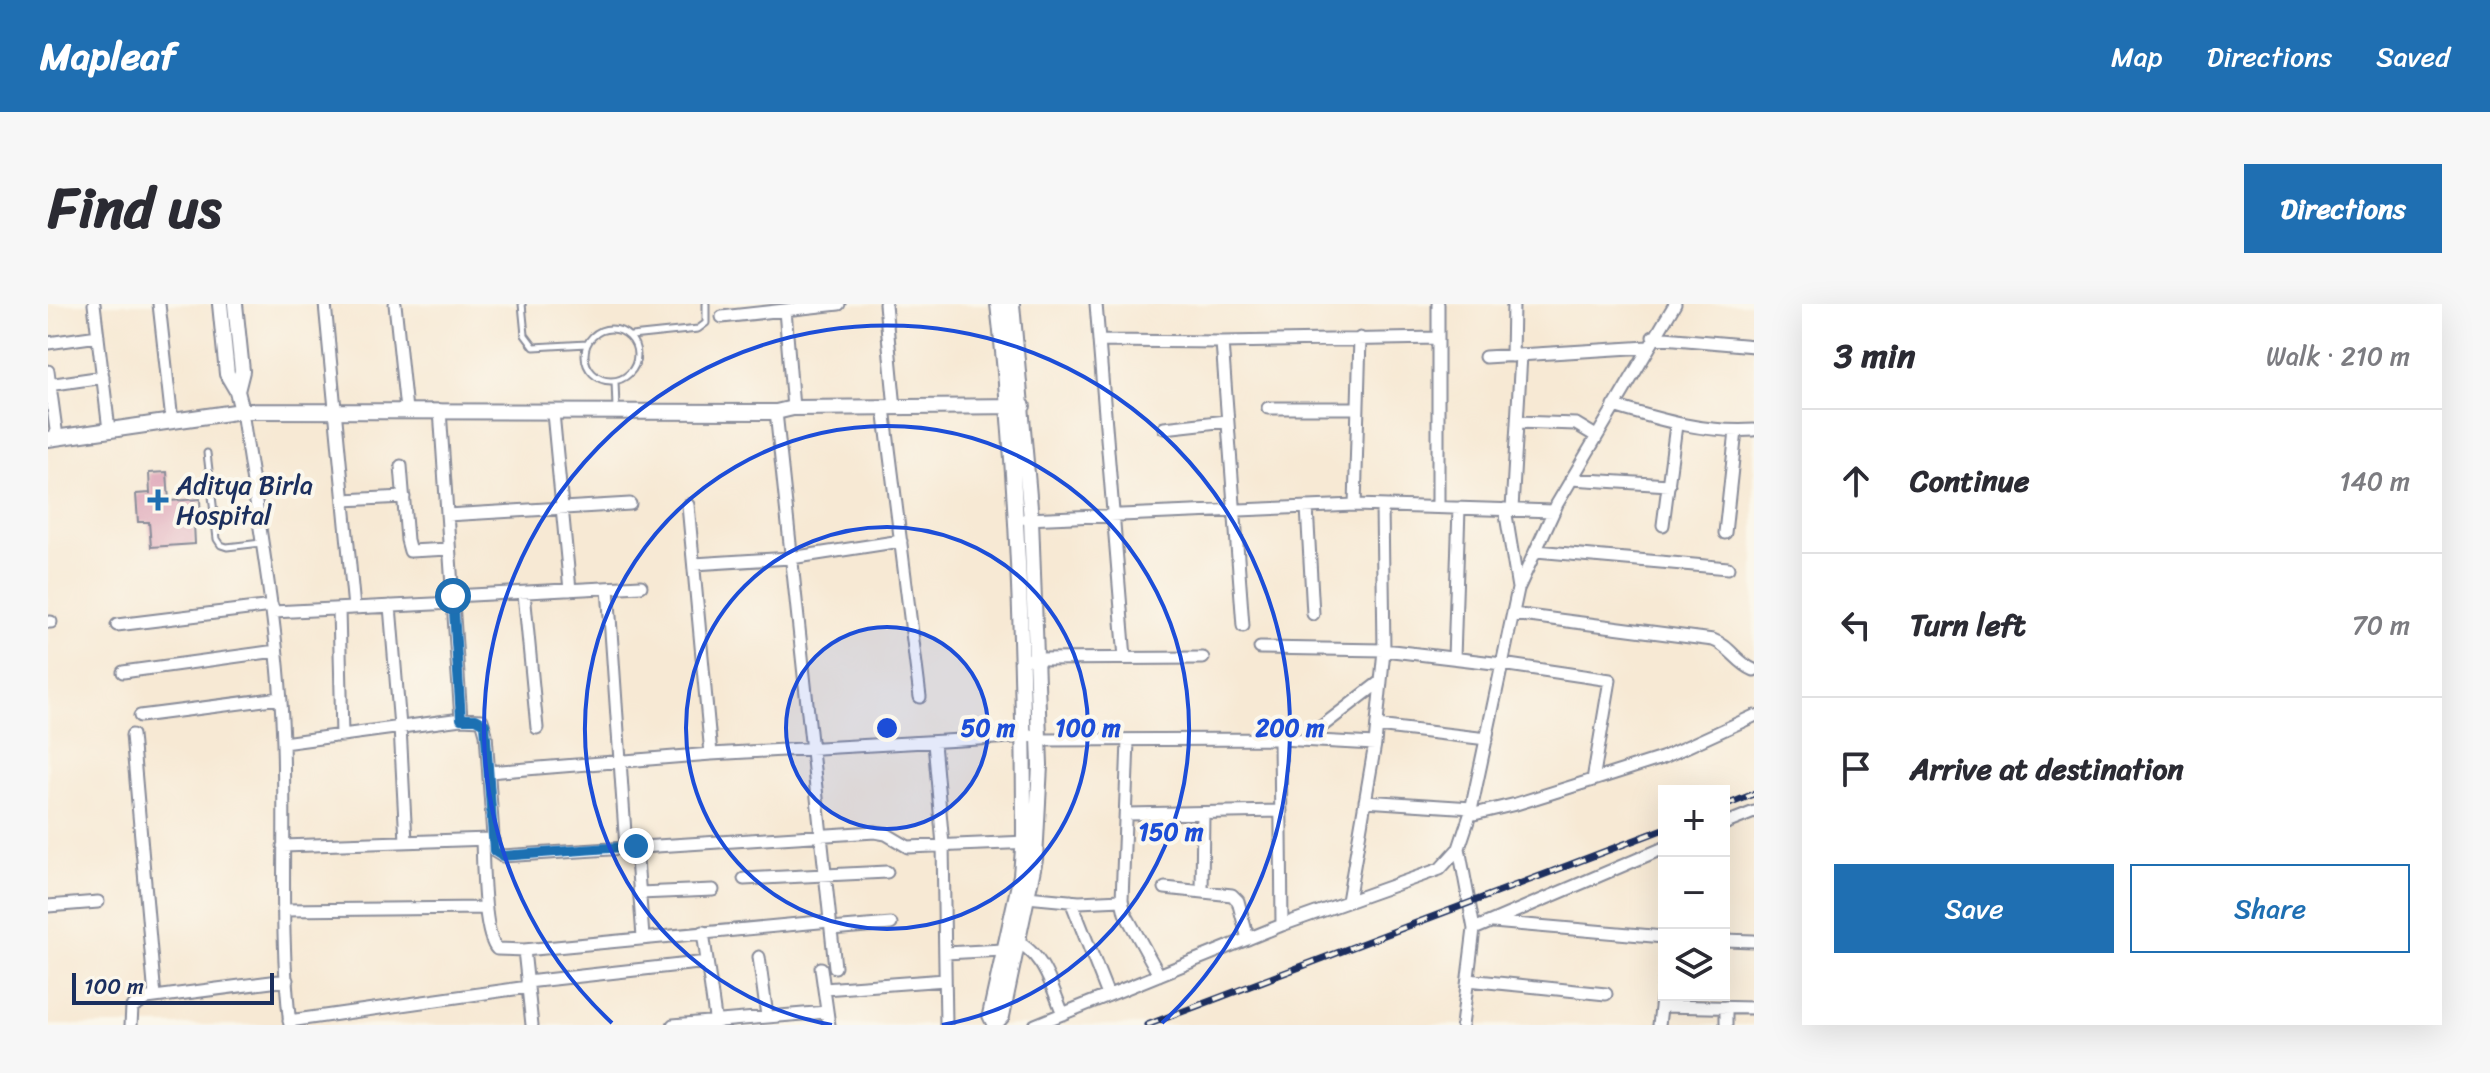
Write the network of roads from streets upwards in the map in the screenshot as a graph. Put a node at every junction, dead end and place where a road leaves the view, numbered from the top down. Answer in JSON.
{"nodes":[{"id":1,"x":94,"y":304,"type":"edge"},
{"id":2,"x":159,"y":304,"type":"edge"},
{"id":3,"x":220,"y":304,"type":"edge"},
{"id":4,"x":235,"y":304,"type":"edge"},
{"id":5,"x":325,"y":304,"type":"edge"},
{"id":6,"x":395,"y":304,"type":"edge"},
{"id":7,"x":839,"y":304,"type":"edge"},
{"id":8,"x":885,"y":304,"type":"edge"},
{"id":9,"x":998,"y":304,"type":"edge"},
{"id":10,"x":1012,"y":304,"type":"edge"},
{"id":11,"x":1096,"y":304,"type":"edge"},
{"id":12,"x":1438,"y":304,"type":"edge"},
{"id":13,"x":1513,"y":304,"type":"edge"},
{"id":14,"x":1675,"y":304,"type":"edge"},
{"id":15,"x":785,"y":310,"type":"junction"},
{"id":16,"x":722,"y":317,"type":"dead end"},
{"id":17,"x":98,"y":336,"type":"junction"},
{"id":18,"x":1360,"y":338,"type":"junction"},
{"id":19,"x":1438,"y":338,"type":"junction"},
{"id":20,"x":1099,"y":341,"type":"junction"},
{"id":21,"x":1222,"y":342,"type":"junction"},
{"id":22,"x":1651,"y":342,"type":"junction"},
{"id":23,"x":48,"y":343,"type":"edge"},
{"id":24,"x":1754,"y":346,"type":"edge"},
{"id":25,"x":1517,"y":355,"type":"junction"},
{"id":26,"x":1485,"y":357,"type":"dead end"},
{"id":27,"x":48,"y":371,"type":"edge"},
{"id":28,"x":103,"y":377,"type":"junction"},
{"id":29,"x":49,"y":384,"type":"edge"},
{"id":30,"x":237,"y":391,"type":"junction"},
{"id":31,"x":1016,"y":406,"type":"junction"},
{"id":32,"x":1614,"y":406,"type":"junction"},
{"id":33,"x":793,"y":408,"type":"junction"},
{"id":34,"x":890,"y":408,"type":"junction"},
{"id":35,"x":1268,"y":408,"type":"dead end"},
{"id":36,"x":1358,"y":408,"type":"junction"},
{"id":37,"x":335,"y":410,"type":"junction"},
{"id":38,"x":406,"y":410,"type":"junction"},
{"id":39,"x":440,"y":410,"type":"junction"},
{"id":40,"x":242,"y":411,"type":"junction"},
{"id":41,"x":776,"y":412,"type":"junction"},
{"id":42,"x":553,"y":413,"type":"junction"},
{"id":43,"x":172,"y":421,"type":"junction"},
{"id":44,"x":1227,"y":421,"type":"junction"},
{"id":45,"x":1517,"y":422,"type":"junction"},
{"id":46,"x":1676,"y":425,"type":"junction"},
{"id":47,"x":1164,"y":428,"type":"dead end"},
{"id":48,"x":109,"y":430,"type":"junction"},
{"id":49,"x":1754,"y":430,"type":"edge"},
{"id":50,"x":1736,"y":431,"type":"junction"},
{"id":51,"x":1596,"y":436,"type":"junction"},
{"id":52,"x":53,"y":438,"type":"edge"},
{"id":53,"x":401,"y":466,"type":"dead end"},
{"id":54,"x":1571,"y":479,"type":"junction"},
{"id":55,"x":1669,"y":485,"type":"junction"},
{"id":56,"x":404,"y":497,"type":"junction"},
{"id":57,"x":344,"y":500,"type":"junction"},
{"id":58,"x":630,"y":504,"type":"dead end"},
{"id":59,"x":688,"y":505,"type":"dead end"},
{"id":60,"x":1355,"y":505,"type":"junction"},
{"id":61,"x":1382,"y":506,"type":"junction"},
{"id":62,"x":1438,"y":506,"type":"junction"},
{"id":63,"x":562,"y":507,"type":"junction"},
{"id":64,"x":1307,"y":507,"type":"junction"},
{"id":65,"x":1459,"y":508,"type":"junction"},
{"id":66,"x":1509,"y":509,"type":"junction"},
{"id":67,"x":1234,"y":511,"type":"junction"},
{"id":68,"x":1553,"y":511,"type":"junction"},
{"id":69,"x":447,"y":515,"type":"junction"},
{"id":70,"x":1114,"y":515,"type":"junction"},
{"id":71,"x":1024,"y":519,"type":"junction"},
{"id":72,"x":1663,"y":525,"type":"dead end"},
{"id":73,"x":1725,"y":533,"type":"dead end"},
{"id":74,"x":901,"y":541,"type":"junction"},
{"id":75,"x":449,"y":549,"type":"junction"},
{"id":76,"x":1536,"y":551,"type":"junction"},
{"id":77,"x":791,"y":558,"type":"junction"},
{"id":78,"x":694,"y":564,"type":"junction"},
{"id":79,"x":1728,"y":568,"type":"dead end"},
{"id":80,"x":641,"y":586,"type":"dead end"},
{"id":81,"x":608,"y":588,"type":"junction"},
{"id":82,"x":1518,"y":589,"type":"junction"},
{"id":83,"x":570,"y":590,"type":"junction"},
{"id":84,"x":524,"y":593,"type":"junction"},
{"id":85,"x":453,"y":599,"type":"junction"},
{"id":86,"x":390,"y":606,"type":"junction"},
{"id":87,"x":354,"y":608,"type":"junction"},
{"id":88,"x":272,"y":609,"type":"junction"},
{"id":89,"x":339,"y":609,"type":"junction"},
{"id":90,"x":1313,"y":614,"type":"dead end"},
{"id":91,"x":1513,"y":614,"type":"junction"},
{"id":92,"x":117,"y":625,"type":"dead end"},
{"id":93,"x":1243,"y":626,"type":"dead end"},
{"id":94,"x":1260,"y":648,"type":"dead end"},
{"id":95,"x":1384,"y":650,"type":"junction"},
{"id":96,"x":276,"y":651,"type":"junction"},
{"id":97,"x":1125,"y":658,"type":"junction"},
{"id":98,"x":1203,"y":658,"type":"dead end"},
{"id":99,"x":1454,"y":658,"type":"junction"},
{"id":100,"x":1029,"y":659,"type":"junction"},
{"id":101,"x":1502,"y":664,"type":"junction"},
{"id":102,"x":1754,"y":670,"type":"edge"},
{"id":103,"x":123,"y":672,"type":"dead end"},
{"id":104,"x":1381,"y":681,"type":"junction"},
{"id":105,"x":920,"y":697,"type":"dead end"},
{"id":106,"x":280,"y":698,"type":"junction"},
{"id":107,"x":140,"y":716,"type":"dead end"},
{"id":108,"x":1754,"y":716,"type":"edge"},
{"id":109,"x":461,"y":719,"type":"junction"},
{"id":110,"x":1377,"y":726,"type":"junction"},
{"id":111,"x":400,"y":727,"type":"junction"},
{"id":112,"x":537,"y":728,"type":"dead end"},
{"id":113,"x":132,"y":735,"type":"dead end"},
{"id":114,"x":342,"y":736,"type":"junction"},
{"id":115,"x":1023,"y":736,"type":"junction"},
{"id":116,"x":1039,"y":738,"type":"junction"},
{"id":117,"x":1280,"y":739,"type":"junction"},
{"id":118,"x":1487,"y":739,"type":"junction"},
{"id":119,"x":1304,"y":740,"type":"junction"},
{"id":120,"x":1128,"y":741,"type":"junction"},
{"id":121,"x":283,"y":743,"type":"junction"},
{"id":122,"x":934,"y":743,"type":"junction"},
{"id":123,"x":1375,"y":744,"type":"junction"},
{"id":124,"x":812,"y":748,"type":"junction"},
{"id":125,"x":711,"y":754,"type":"junction"},
{"id":126,"x":621,"y":760,"type":"junction"},
{"id":127,"x":489,"y":772,"type":"junction"},
{"id":128,"x":1593,"y":780,"type":"junction"},
{"id":129,"x":1365,"y":801,"type":"junction"},
{"id":130,"x":1281,"y":811,"type":"junction"},
{"id":131,"x":1471,"y":811,"type":"junction"},
{"id":132,"x":1754,"y":812,"type":"edge"},
{"id":133,"x":1203,"y":813,"type":"junction"},
{"id":134,"x":1127,"y":814,"type":"junction"},
{"id":135,"x":1730,"y":822,"type":"edge"},
{"id":136,"x":821,"y":837,"type":"junction"},
{"id":137,"x":488,"y":839,"type":"junction"},
{"id":138,"x":406,"y":841,"type":"junction"},
{"id":139,"x":1030,"y":842,"type":"junction"},
{"id":140,"x":943,"y":845,"type":"junction"},
{"id":141,"x":283,"y":846,"type":"junction"},
{"id":142,"x":631,"y":847,"type":"junction"},
{"id":143,"x":1459,"y":848,"type":"junction"},
{"id":144,"x":1658,"y":851,"type":"edge"},
{"id":145,"x":887,"y":872,"type":"dead end"},
{"id":146,"x":825,"y":876,"type":"junction"},
{"id":147,"x":744,"y":879,"type":"dead end"},
{"id":148,"x":1165,"y":888,"type":"dead end"},
{"id":149,"x":713,"y":890,"type":"dead end"},
{"id":150,"x":1202,"y":891,"type":"junction"},
{"id":151,"x":639,"y":893,"type":"junction"},
{"id":152,"x":1027,"y":897,"type":"junction"},
{"id":153,"x":1122,"y":900,"type":"junction"},
{"id":154,"x":1071,"y":901,"type":"junction"},
{"id":155,"x":1348,"y":901,"type":"junction"},
{"id":156,"x":98,"y":902,"type":"dead end"},
{"id":157,"x":48,"y":906,"type":"edge"},
{"id":158,"x":486,"y":908,"type":"junction"},
{"id":159,"x":283,"y":910,"type":"junction"},
{"id":160,"x":1491,"y":922,"type":"junction"},
{"id":161,"x":891,"y":924,"type":"dead end"},
{"id":162,"x":831,"y":925,"type":"junction"},
{"id":163,"x":1282,"y":925,"type":"junction"},
{"id":164,"x":1474,"y":929,"type":"junction"},
{"id":165,"x":703,"y":932,"type":"junction"},
{"id":166,"x":1658,"y":936,"type":"edge"},
{"id":167,"x":643,"y":937,"type":"junction"},
{"id":168,"x":1248,"y":939,"type":"junction"},
{"id":169,"x":1730,"y":940,"type":"edge"},
{"id":170,"x":1754,"y":941,"type":"edge"},
{"id":171,"x":1009,"y":943,"type":"junction"},
{"id":172,"x":524,"y":950,"type":"junction"},
{"id":173,"x":945,"y":953,"type":"junction"},
{"id":174,"x":759,"y":957,"type":"dead end"},
{"id":175,"x":707,"y":962,"type":"junction"},
{"id":176,"x":835,"y":967,"type":"dead end"},
{"id":177,"x":821,"y":968,"type":"dead end"},
{"id":178,"x":1159,"y":975,"type":"junction"},
{"id":179,"x":287,"y":980,"type":"junction"},
{"id":180,"x":945,"y":980,"type":"junction"},
{"id":181,"x":1468,"y":980,"type":"junction"},
{"id":182,"x":528,"y":984,"type":"junction"},
{"id":183,"x":824,"y":989,"type":"junction"},
{"id":184,"x":1606,"y":994,"type":"dead end"},
{"id":185,"x":1108,"y":995,"type":"junction"},
{"id":186,"x":155,"y":997,"type":"junction"},
{"id":187,"x":1662,"y":1001,"type":"edge"},
{"id":188,"x":1661,"y":1006,"type":"junction"},
{"id":189,"x":1726,"y":1007,"type":"junction"},
{"id":190,"x":1754,"y":1008,"type":"edge"},
{"id":191,"x":827,"y":1012,"type":"junction"},
{"id":192,"x":1063,"y":1014,"type":"junction"},
{"id":193,"x":767,"y":1016,"type":"junction"},
{"id":194,"x":715,"y":1022,"type":"edge"},
{"id":195,"x":289,"y":1023,"type":"edge"},
{"id":196,"x":131,"y":1025,"type":"edge"},
{"id":197,"x":532,"y":1025,"type":"edge"},
{"id":198,"x":673,"y":1025,"type":"edge"},
{"id":199,"x":829,"y":1025,"type":"edge"},
{"id":200,"x":946,"y":1025,"type":"edge"},
{"id":201,"x":995,"y":1025,"type":"edge"},
{"id":202,"x":1035,"y":1025,"type":"edge"},
{"id":203,"x":1462,"y":1025,"type":"edge"},
{"id":204,"x":1659,"y":1025,"type":"edge"},
{"id":205,"x":1726,"y":1025,"type":"edge"}],
"edges":[{"from":1,"to":17,"type":"street"},
{"from":2,"to":43,"type":"street"},
{"from":3,"to":30,"type":"street"},
{"from":4,"to":30,"type":"street"},
{"from":5,"to":37,"type":"street"},
{"from":6,"to":38,"type":"street"},
{"from":7,"to":15,"type":"street"},
{"from":8,"to":34,"type":"street"},
{"from":9,"to":31,"type":"street"},
{"from":10,"to":31,"type":"street"},
{"from":11,"to":20,"type":"street"},
{"from":12,"to":19,"type":"street"},
{"from":13,"to":25,"type":"street"},
{"from":14,"to":22,"type":"street"},
{"from":15,"to":16,"type":"street"},
{"from":15,"to":33,"type":"street"},
{"from":17,"to":23,"type":"street"},
{"from":17,"to":28,"type":"street"},
{"from":18,"to":19,"type":"street"},
{"from":18,"to":21,"type":"street"},
{"from":18,"to":36,"type":"street"},
{"from":19,"to":62,"type":"street"},
{"from":20,"to":21,"type":"street"},
{"from":20,"to":70,"type":"street"},
{"from":21,"to":44,"type":"street"},
{"from":22,"to":24,"type":"street"},
{"from":22,"to":25,"type":"street"},
{"from":22,"to":32,"type":"street"},
{"from":25,"to":26,"type":"street"},
{"from":25,"to":45,"type":"street"},
{"from":27,"to":29,"type":"street"},
{"from":28,"to":29,"type":"street"},
{"from":28,"to":48,"type":"street"},
{"from":29,"to":52,"type":"street"},
{"from":30,"to":40,"type":"street"},
{"from":31,"to":34,"type":"street"},
{"from":31,"to":71,"type":"street"},
{"from":32,"to":46,"type":"street"},
{"from":32,"to":51,"type":"street"},
{"from":33,"to":34,"type":"street"},
{"from":33,"to":41,"type":"street"},
{"from":34,"to":74,"type":"street"},
{"from":35,"to":36,"type":"street"},
{"from":36,"to":60,"type":"street"},
{"from":37,"to":38,"type":"street"},
{"from":37,"to":40,"type":"street"},
{"from":37,"to":57,"type":"street"},
{"from":38,"to":39,"type":"street"},
{"from":39,"to":42,"type":"street"},
{"from":39,"to":69,"type":"street"},
{"from":40,"to":43,"type":"street"},
{"from":40,"to":88,"type":"street"},
{"from":41,"to":42,"type":"street"},
{"from":41,"to":77,"type":"street"},
{"from":42,"to":63,"type":"street"},
{"from":43,"to":48,"type":"street"},
{"from":44,"to":47,"type":"street"},
{"from":44,"to":67,"type":"street"},
{"from":45,"to":51,"type":"street"},
{"from":45,"to":66,"type":"street"},
{"from":46,"to":50,"type":"street"},
{"from":46,"to":55,"type":"street"},
{"from":48,"to":52,"type":"street"},
{"from":49,"to":50,"type":"street"},
{"from":50,"to":73,"type":"street"},
{"from":51,"to":54,"type":"street"},
{"from":53,"to":56,"type":"street"},
{"from":54,"to":55,"type":"street"},
{"from":54,"to":68,"type":"street"},
{"from":55,"to":72,"type":"street"},
{"from":56,"to":57,"type":"street"},
{"from":56,"to":75,"type":"street"},
{"from":57,"to":87,"type":"street"},
{"from":58,"to":63,"type":"street"},
{"from":59,"to":78,"type":"street"},
{"from":60,"to":61,"type":"street"},
{"from":60,"to":64,"type":"street"},
{"from":61,"to":62,"type":"street"},
{"from":61,"to":95,"type":"street"},
{"from":62,"to":65,"type":"street"},
{"from":63,"to":69,"type":"street"},
{"from":63,"to":83,"type":"street"},
{"from":64,"to":67,"type":"street"},
{"from":64,"to":90,"type":"street"},
{"from":65,"to":66,"type":"street"},
{"from":65,"to":99,"type":"street"},
{"from":66,"to":68,"type":"street"},
{"from":66,"to":82,"type":"street"},
{"from":67,"to":70,"type":"street"},
{"from":67,"to":93,"type":"street"},
{"from":68,"to":76,"type":"street"},
{"from":69,"to":75,"type":"street"},
{"from":70,"to":71,"type":"street"},
{"from":70,"to":97,"type":"street"},
{"from":71,"to":100,"type":"street"},
{"from":74,"to":77,"type":"street"},
{"from":74,"to":105,"type":"street"},
{"from":75,"to":85,"type":"street"},
{"from":76,"to":79,"type":"street"},
{"from":76,"to":82,"type":"street"},
{"from":77,"to":78,"type":"street"},
{"from":77,"to":124,"type":"street"},
{"from":78,"to":125,"type":"street"},
{"from":80,"to":81,"type":"street"},
{"from":81,"to":83,"type":"street"},
{"from":81,"to":126,"type":"street"},
{"from":82,"to":91,"type":"street"},
{"from":83,"to":84,"type":"street"},
{"from":84,"to":85,"type":"street"},
{"from":84,"to":112,"type":"street"},
{"from":85,"to":86,"type":"street"},
{"from":85,"to":109,"type":"street"},
{"from":86,"to":87,"type":"street"},
{"from":86,"to":111,"type":"street"},
{"from":87,"to":89,"type":"street"},
{"from":88,"to":89,"type":"street"},
{"from":88,"to":92,"type":"street"},
{"from":88,"to":96,"type":"street"},
{"from":89,"to":114,"type":"street"},
{"from":91,"to":101,"type":"street"},
{"from":91,"to":102,"type":"street"},
{"from":94,"to":95,"type":"street"},
{"from":95,"to":99,"type":"street"},
{"from":95,"to":104,"type":"street"},
{"from":96,"to":103,"type":"street"},
{"from":96,"to":106,"type":"street"},
{"from":97,"to":98,"type":"street"},
{"from":97,"to":100,"type":"street"},
{"from":99,"to":101,"type":"street"},
{"from":100,"to":115,"type":"street"},
{"from":100,"to":116,"type":"street"},
{"from":101,"to":118,"type":"street"},
{"from":101,"to":128,"type":"street"},
{"from":104,"to":110,"type":"street"},
{"from":104,"to":119,"type":"street"},
{"from":106,"to":107,"type":"street"},
{"from":106,"to":121,"type":"street"},
{"from":108,"to":128,"type":"street"},
{"from":109,"to":111,"type":"street"},
{"from":109,"to":127,"type":"street"},
{"from":110,"to":118,"type":"street"},
{"from":110,"to":123,"type":"street"},
{"from":111,"to":114,"type":"street"},
{"from":111,"to":138,"type":"street"},
{"from":113,"to":186,"type":"street"},
{"from":114,"to":121,"type":"street"},
{"from":115,"to":116,"type":"street"},
{"from":115,"to":122,"type":"street"},
{"from":115,"to":139,"type":"street"},
{"from":116,"to":120,"type":"street"},
{"from":116,"to":139,"type":"street"},
{"from":117,"to":119,"type":"street"},
{"from":117,"to":120,"type":"street"},
{"from":117,"to":130,"type":"street"},
{"from":118,"to":131,"type":"street"},
{"from":119,"to":123,"type":"street"},
{"from":120,"to":134,"type":"street"},
{"from":121,"to":141,"type":"street"},
{"from":122,"to":124,"type":"street"},
{"from":122,"to":140,"type":"street"},
{"from":123,"to":129,"type":"street"},
{"from":124,"to":125,"type":"street"},
{"from":124,"to":136,"type":"street"},
{"from":125,"to":126,"type":"street"},
{"from":126,"to":127,"type":"street"},
{"from":126,"to":142,"type":"street"},
{"from":127,"to":137,"type":"street"},
{"from":128,"to":131,"type":"street"},
{"from":129,"to":131,"type":"street"},
{"from":129,"to":155,"type":"street"},
{"from":130,"to":133,"type":"street"},
{"from":130,"to":163,"type":"street"},
{"from":131,"to":143,"type":"street"},
{"from":132,"to":135,"type":"street"},
{"from":133,"to":134,"type":"street"},
{"from":133,"to":150,"type":"street"},
{"from":134,"to":153,"type":"street"},
{"from":136,"to":140,"type":"street"},
{"from":136,"to":142,"type":"street"},
{"from":136,"to":146,"type":"street"},
{"from":137,"to":138,"type":"street"},
{"from":137,"to":142,"type":"street"},
{"from":137,"to":158,"type":"street"},
{"from":138,"to":141,"type":"street"},
{"from":139,"to":140,"type":"street"},
{"from":139,"to":152,"type":"street"},
{"from":139,"to":171,"type":"street"},
{"from":140,"to":173,"type":"street"},
{"from":141,"to":159,"type":"street"},
{"from":142,"to":151,"type":"street"},
{"from":143,"to":155,"type":"street"},
{"from":143,"to":164,"type":"street"},
{"from":144,"to":160,"type":"street"},
{"from":145,"to":146,"type":"street"},
{"from":146,"to":147,"type":"street"},
{"from":146,"to":162,"type":"street"},
{"from":148,"to":150,"type":"street"},
{"from":149,"to":151,"type":"street"},
{"from":150,"to":168,"type":"street"},
{"from":151,"to":167,"type":"street"},
{"from":152,"to":154,"type":"street"},
{"from":152,"to":171,"type":"street"},
{"from":153,"to":154,"type":"street"},
{"from":153,"to":178,"type":"street"},
{"from":154,"to":185,"type":"street"},
{"from":155,"to":163,"type":"street"},
{"from":156,"to":157,"type":"street"},
{"from":158,"to":159,"type":"street"},
{"from":158,"to":172,"type":"street"},
{"from":159,"to":179,"type":"street"},
{"from":160,"to":164,"type":"street"},
{"from":160,"to":166,"type":"street"},
{"from":161,"to":162,"type":"street"},
{"from":162,"to":165,"type":"street"},
{"from":162,"to":176,"type":"street"},
{"from":163,"to":168,"type":"street"},
{"from":164,"to":181,"type":"street"},
{"from":165,"to":167,"type":"street"},
{"from":165,"to":175,"type":"street"},
{"from":167,"to":172,"type":"street"},
{"from":168,"to":178,"type":"street"},
{"from":169,"to":170,"type":"street"},
{"from":171,"to":173,"type":"street"},
{"from":171,"to":192,"type":"street"},
{"from":171,"to":201,"type":"street"},
{"from":172,"to":182,"type":"street"},
{"from":173,"to":180,"type":"street"},
{"from":174,"to":193,"type":"street"},
{"from":175,"to":182,"type":"street"},
{"from":175,"to":194,"type":"street"},
{"from":177,"to":183,"type":"street"},
{"from":178,"to":185,"type":"street"},
{"from":179,"to":186,"type":"street"},
{"from":179,"to":195,"type":"street"},
{"from":180,"to":183,"type":"street"},
{"from":180,"to":200,"type":"street"},
{"from":181,"to":184,"type":"street"},
{"from":181,"to":203,"type":"street"},
{"from":182,"to":195,"type":"street"},
{"from":182,"to":197,"type":"street"},
{"from":183,"to":191,"type":"street"},
{"from":185,"to":192,"type":"street"},
{"from":186,"to":196,"type":"street"},
{"from":187,"to":188,"type":"street"},
{"from":188,"to":189,"type":"street"},
{"from":188,"to":204,"type":"street"},
{"from":189,"to":190,"type":"street"},
{"from":189,"to":205,"type":"street"},
{"from":191,"to":193,"type":"street"},
{"from":191,"to":199,"type":"street"},
{"from":192,"to":202,"type":"street"},
{"from":193,"to":194,"type":"street"},
{"from":194,"to":198,"type":"street"}]}
